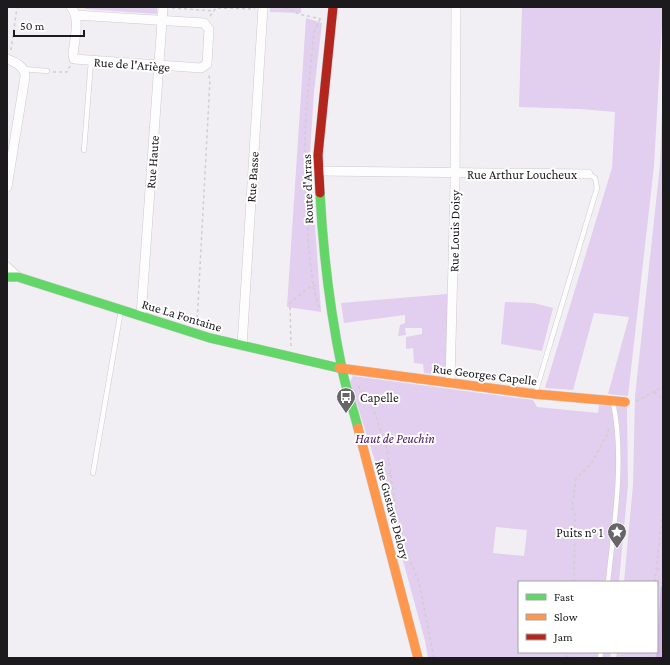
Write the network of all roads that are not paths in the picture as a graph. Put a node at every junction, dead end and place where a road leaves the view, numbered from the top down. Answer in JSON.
{"nodes":[{"id":1,"x":163,"y":7,"type":"edge"},
{"id":2,"x":333,"y":7,"type":"edge"},
{"id":3,"x":456,"y":7,"type":"edge"},
{"id":4,"x":263,"y":8,"type":"edge"},
{"id":5,"x":73,"y":11,"type":"edge"},
{"id":6,"x":162,"y":19,"type":"junction"},
{"id":7,"x":9,"y":60,"type":"edge"},
{"id":8,"x":91,"y":61,"type":"junction"},
{"id":9,"x":160,"y":65,"type":"junction"},
{"id":10,"x":23,"y":69,"type":"junction"},
{"id":11,"x":47,"y":71,"type":"road end"},
{"id":12,"x":84,"y":150,"type":"dead end"},
{"id":13,"x":319,"y":171,"type":"junction"},
{"id":14,"x":455,"y":173,"type":"junction"},
{"id":15,"x":588,"y":174,"type":"joint"},
{"id":16,"x":7,"y":187,"type":"edge"},
{"id":17,"x":7,"y":267,"type":"edge"},
{"id":18,"x":7,"y":277,"type":"edge"},
{"id":19,"x":18,"y":277,"type":"junction"},
{"id":20,"x":121,"y":310,"type":"junction"},
{"id":21,"x":141,"y":316,"type":"junction"},
{"id":22,"x":242,"y":346,"type":"junction"},
{"id":23,"x":342,"y":369,"type":"junction"},
{"id":24,"x":450,"y":383,"type":"junction"},
{"id":25,"x":535,"y":394,"type":"junction"},
{"id":26,"x":612,"y":401,"type":"junction"},
{"id":27,"x":628,"y":402,"type":"road end"},
{"id":28,"x":93,"y":473,"type":"dead end"},
{"id":29,"x":608,"y":581,"type":"edge"},
{"id":30,"x":418,"y":658,"type":"edge"}],
"edges":[{"from":1,"to":6,"type":"street","name":"Rue Haute"},
{"from":2,"to":13,"type":"main road","name":"Route d'Arras"},
{"from":3,"to":14,"type":"street","name":"Rue Louis Doisy"},
{"from":4,"to":22,"type":"street","name":"Rue Basse"},
{"from":5,"to":6,"type":"street"},
{"from":5,"to":8,"type":"street","name":"Rue de l'Ariège"},
{"from":6,"to":9,"type":"street","name":"Rue Haute"},
{"from":6,"to":9,"type":"street","name":"Rue de l'Ariège"},
{"from":7,"to":10,"type":"street"},
{"from":8,"to":9,"type":"street","name":"Rue de l'Ariège"},
{"from":8,"to":12,"type":"lane"},
{"from":9,"to":21,"type":"street","name":"Rue Haute"},
{"from":10,"to":11,"type":"lane"},
{"from":10,"to":16,"type":"street"},
{"from":13,"to":14,"type":"street","name":"Rue Arthur Loucheux"},
{"from":13,"to":23,"type":"main road","name":"Route d'Arras"},
{"from":14,"to":15,"type":"street","name":"Rue Arthur Loucheux"},
{"from":14,"to":24,"type":"street","name":"Rue Louis Doisy"},
{"from":15,"to":25,"type":"lane","name":"Rue Arthur Loucheux"},
{"from":17,"to":19,"type":"street","name":"Rue La Fontaine"},
{"from":18,"to":19,"type":"main road","name":"Rue La Fontaine"},
{"from":19,"to":20,"type":"main road","name":"Rue La Fontaine"},
{"from":20,"to":21,"type":"main road","name":"Rue La Fontaine"},
{"from":20,"to":28,"type":"lane"},
{"from":21,"to":22,"type":"main road","name":"Rue La Fontaine"},
{"from":22,"to":23,"type":"main road","name":"Rue La Fontaine"},
{"from":23,"to":24,"type":"main road","name":"Rue Georges Capelle"},
{"from":23,"to":30,"type":"main road","name":"Rue Gustave Delory"},
{"from":24,"to":25,"type":"main road","name":"Rue Georges Capelle"},
{"from":25,"to":26,"type":"main road","name":"Rue Georges Capelle"},
{"from":26,"to":27,"type":"main road","name":"Rue Georges Capelle"},
{"from":26,"to":29,"type":"lane"}]}
